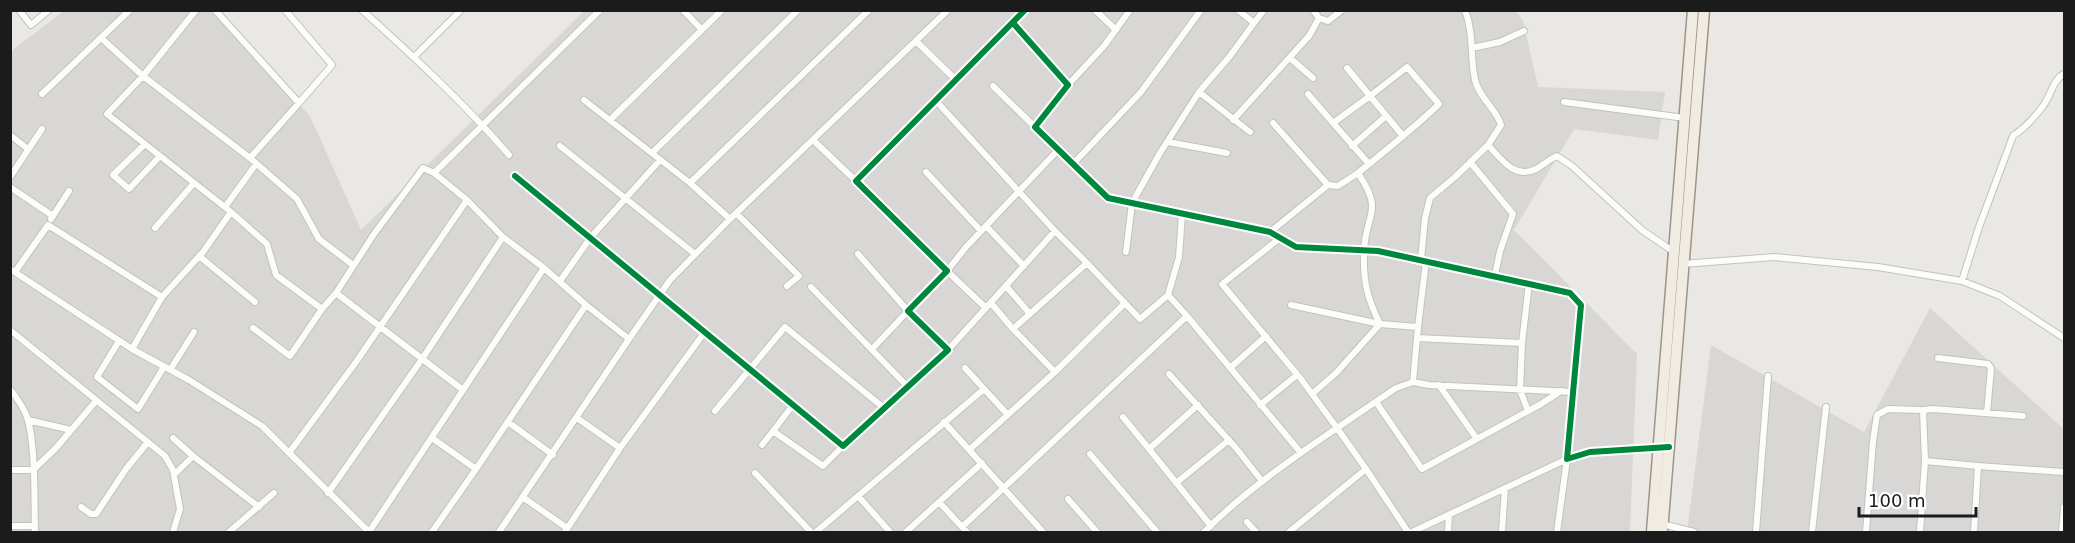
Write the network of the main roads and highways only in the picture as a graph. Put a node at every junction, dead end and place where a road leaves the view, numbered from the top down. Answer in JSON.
{"nodes":[{"id":1,"x":1693,"y":10,"type":"edge"},
{"id":2,"x":1704,"y":10,"type":"edge"},
{"id":3,"x":1664,"y":447,"type":"junction"},
{"id":4,"x":1662,"y":528,"type":"edge"},
{"id":5,"x":1652,"y":532,"type":"edge"}],
"edges":[{"from":1,"to":3,"type":"main road"},
{"from":2,"to":3,"type":"main road"},
{"from":3,"to":4,"type":"main road"},
{"from":3,"to":5,"type":"main road"}]}
